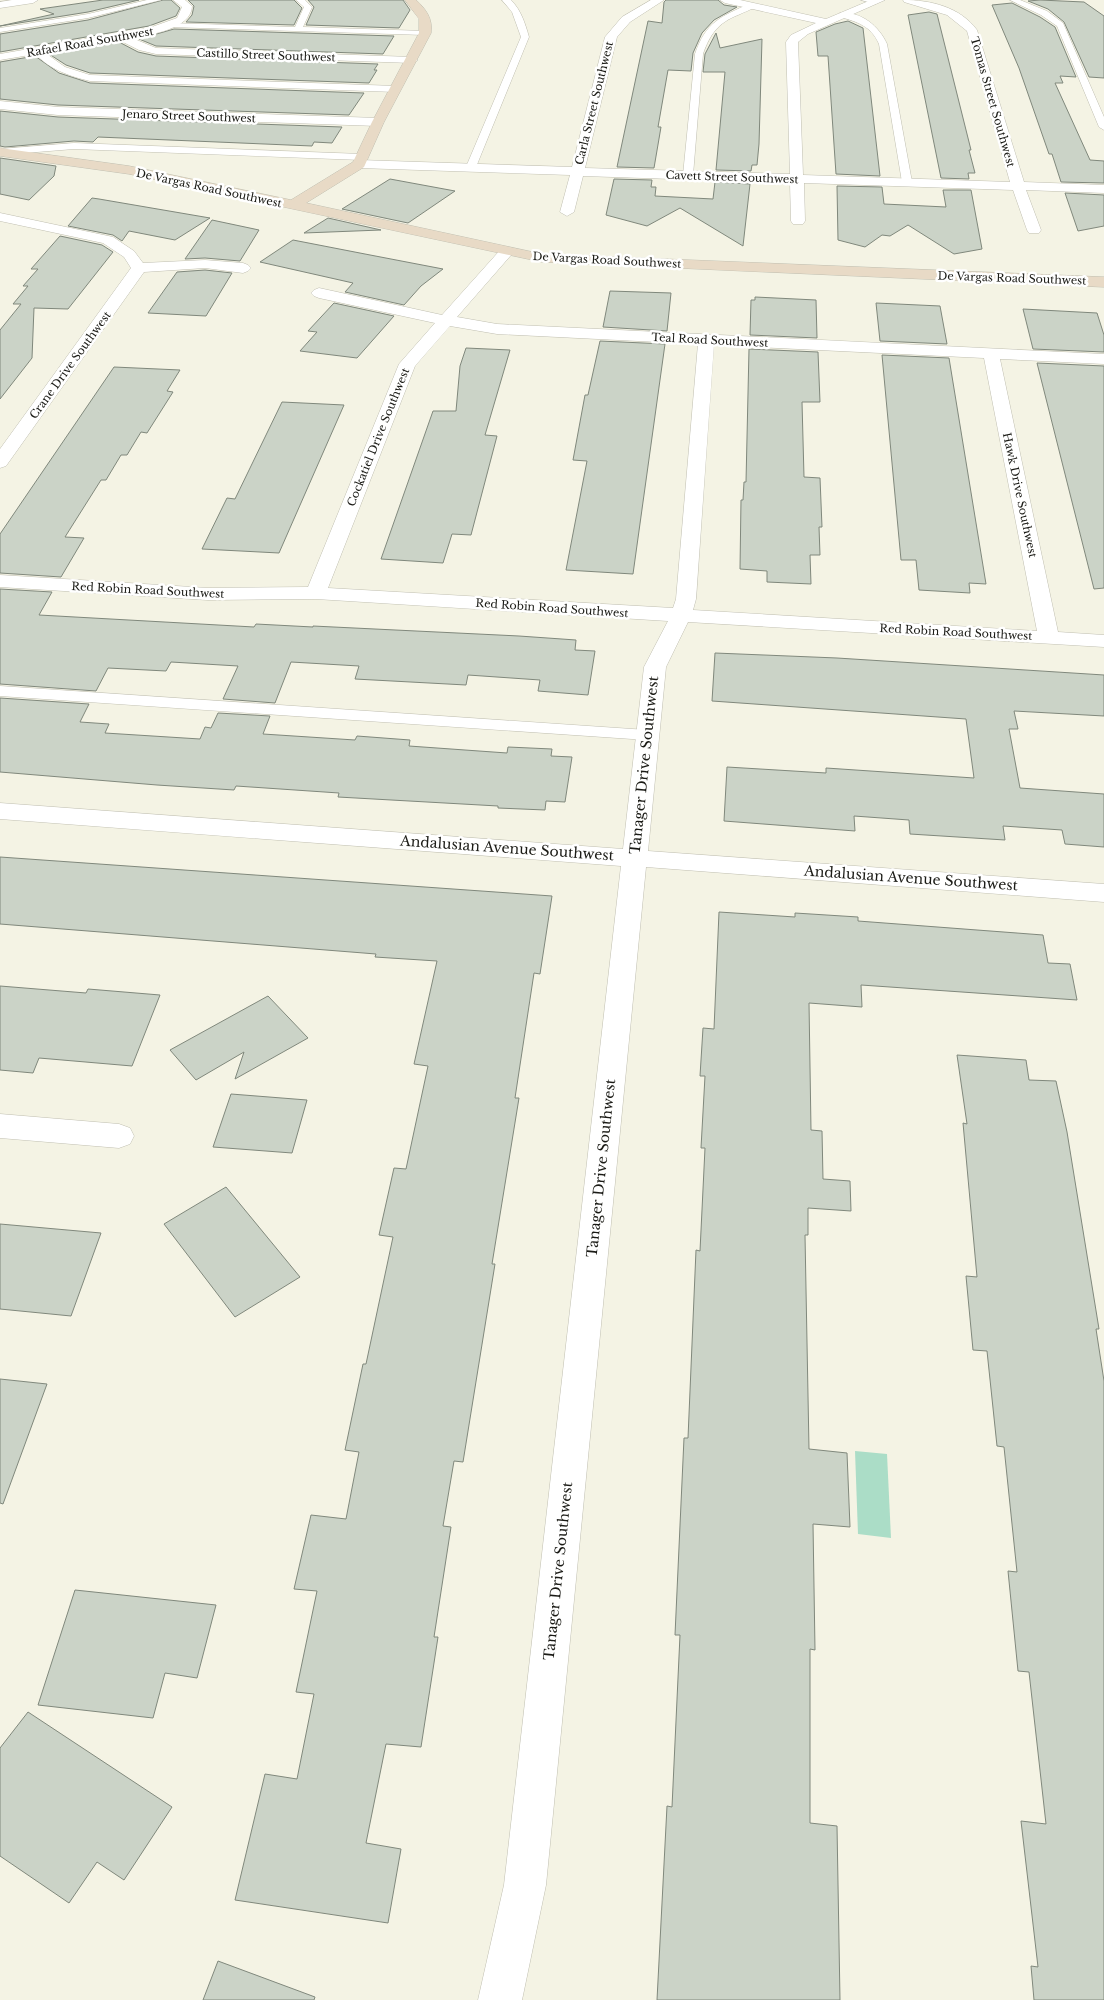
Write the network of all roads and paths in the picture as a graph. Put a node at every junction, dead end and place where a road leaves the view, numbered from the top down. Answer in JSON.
{"nodes":[{"id":1,"x":33,"y":0,"type":"edge"},
{"id":2,"x":158,"y":0,"type":"edge"},
{"id":3,"x":178,"y":0,"type":"edge"},
{"id":4,"x":300,"y":0,"type":"edge"},
{"id":5,"x":410,"y":0,"type":"edge"},
{"id":6,"x":506,"y":0,"type":"edge"},
{"id":7,"x":659,"y":0,"type":"edge"},
{"id":8,"x":725,"y":0,"type":"edge"},
{"id":9,"x":908,"y":0,"type":"edge"},
{"id":10,"x":1014,"y":0,"type":"edge"},
{"id":11,"x":874,"y":1,"type":"edge"},
{"id":12,"x":0,"y":5,"type":"edge"},
{"id":13,"x":752,"y":6,"type":"junction"},
{"id":14,"x":843,"y":15,"type":"junction"},
{"id":15,"x":827,"y":22,"type":"junction"},
{"id":16,"x":169,"y":25,"type":"junction"},
{"id":17,"x":298,"y":29,"type":"junction"},
{"id":18,"x":0,"y":30,"type":"edge"},
{"id":19,"x":425,"y":33,"type":"junction"},
{"id":20,"x":123,"y":38,"type":"junction"},
{"id":21,"x":38,"y":52,"type":"junction"},
{"id":22,"x":0,"y":57,"type":"edge"},
{"id":23,"x":412,"y":60,"type":"junction"},
{"id":24,"x":396,"y":90,"type":"junction"},
{"id":25,"x":0,"y":105,"type":"edge"},
{"id":26,"x":378,"y":122,"type":"junction"},
{"id":27,"x":1104,"y":126,"type":"edge"},
{"id":28,"x":0,"y":152,"type":"edge"},
{"id":29,"x":361,"y":160,"type":"junction"},
{"id":30,"x":471,"y":167,"type":"junction"},
{"id":31,"x":577,"y":171,"type":"junction"},
{"id":32,"x":688,"y":175,"type":"junction"},
{"id":33,"x":796,"y":179,"type":"junction"},
{"id":34,"x":907,"y":182,"type":"junction"},
{"id":35,"x":1018,"y":186,"type":"junction"},
{"id":36,"x":1104,"y":189,"type":"edge"},
{"id":37,"x":292,"y":206,"type":"junction"},
{"id":38,"x":567,"y":212,"type":"dead end"},
{"id":39,"x":0,"y":217,"type":"edge"},
{"id":40,"x":798,"y":222,"type":"dead end"},
{"id":41,"x":1034,"y":230,"type":"dead end"},
{"id":42,"x":507,"y":252,"type":"junction"},
{"id":43,"x":139,"y":268,"type":"junction"},
{"id":44,"x":243,"y":268,"type":"dead end"},
{"id":45,"x":1104,"y":282,"type":"edge"},
{"id":46,"x":319,"y":293,"type":"dead end"},
{"id":47,"x":444,"y":320,"type":"junction"},
{"id":48,"x":706,"y":340,"type":"junction"},
{"id":49,"x":991,"y":353,"type":"junction"},
{"id":50,"x":1104,"y":359,"type":"edge"},
{"id":51,"x":0,"y":462,"type":"edge"},
{"id":52,"x":0,"y":581,"type":"edge"},
{"id":53,"x":316,"y":593,"type":"junction"},
{"id":54,"x":681,"y":616,"type":"junction"},
{"id":55,"x":1049,"y":638,"type":"junction"},
{"id":56,"x":1104,"y":641,"type":"edge"},
{"id":57,"x":0,"y":691,"type":"edge"},
{"id":58,"x":647,"y":736,"type":"junction"},
{"id":59,"x":0,"y":811,"type":"edge"},
{"id":60,"x":634,"y":857,"type":"junction"},
{"id":61,"x":1103,"y":898,"type":"edge"},
{"id":62,"x":0,"y":1126,"type":"edge"},
{"id":63,"x":118,"y":1136,"type":"dead end"},
{"id":64,"x":500,"y":2000,"type":"edge"}],
"edges":[{"from":1,"to":12,"type":"street"},
{"from":2,"to":18,"type":"lane"},
{"from":3,"to":16,"type":"street","name":"Rafael Road Southwest"},
{"from":4,"to":17,"type":"lane"},
{"from":5,"to":19,"type":"street"},
{"from":6,"to":30,"type":"lane"},
{"from":7,"to":31,"type":"street","name":"Carla Street Southwest"},
{"from":8,"to":13,"type":"street"},
{"from":9,"to":35,"type":"street","name":"Tomas Street Southwest"},
{"from":10,"to":27,"type":"lane"},
{"from":11,"to":14,"type":"street"},
{"from":13,"to":15,"type":"street"},
{"from":13,"to":32,"type":"lane"},
{"from":14,"to":15,"type":"street"},
{"from":14,"to":34,"type":"lane"},
{"from":15,"to":33,"type":"street"},
{"from":16,"to":17,"type":"lane"},
{"from":16,"to":20,"type":"street","name":"Rafael Road Southwest"},
{"from":17,"to":19,"type":"lane"},
{"from":19,"to":23,"type":"street"},
{"from":20,"to":21,"type":"street","name":"Rafael Road Southwest"},
{"from":20,"to":23,"type":"street","name":"Castillo Street Southwest"},
{"from":21,"to":22,"type":"street","name":"Rafael Road Southwest"},
{"from":21,"to":24,"type":"lane"},
{"from":23,"to":24,"type":"street"},
{"from":24,"to":26,"type":"street"},
{"from":25,"to":26,"type":"street","name":"Jenaro Street Southwest"},
{"from":26,"to":29,"type":"street"},
{"from":28,"to":29,"type":"lane"},
{"from":28,"to":37,"type":"street","name":"De Vargas Road Southwest"},
{"from":29,"to":30,"type":"street","name":"Cavett Street Southwest"},
{"from":29,"to":37,"type":"street"},
{"from":30,"to":31,"type":"street","name":"Cavett Street Southwest"},
{"from":31,"to":32,"type":"street","name":"Cavett Street Southwest"},
{"from":31,"to":38,"type":"street","name":"Carla Street Southwest"},
{"from":32,"to":33,"type":"street","name":"Cavett Street Southwest"},
{"from":33,"to":34,"type":"street","name":"Cavett Street Southwest"},
{"from":33,"to":40,"type":"street"},
{"from":34,"to":35,"type":"street","name":"Cavett Street Southwest"},
{"from":35,"to":36,"type":"street","name":"Cavett Street Southwest"},
{"from":35,"to":41,"type":"street","name":"Tomas Street Southwest"},
{"from":37,"to":42,"type":"street","name":"De Vargas Road Southwest"},
{"from":39,"to":43,"type":"street"},
{"from":42,"to":45,"type":"street","name":"De Vargas Road Southwest"},
{"from":42,"to":47,"type":"street","name":"Cockatiel Drive Southwest"},
{"from":43,"to":44,"type":"street"},
{"from":43,"to":51,"type":"street","name":"Crane Drive Southwest"},
{"from":46,"to":47,"type":"street","name":"Teal Road Southwest"},
{"from":47,"to":48,"type":"street","name":"Teal Road Southwest"},
{"from":47,"to":53,"type":"street","name":"Cockatiel Drive Southwest"},
{"from":48,"to":49,"type":"street","name":"Teal Road Southwest"},
{"from":48,"to":54,"type":"street","name":"Tanager Drive Southwest"},
{"from":49,"to":50,"type":"street","name":"Teal Road Southwest"},
{"from":49,"to":55,"type":"street","name":"Hawk Drive Southwest"},
{"from":52,"to":53,"type":"street","name":"Red Robin Road Southwest"},
{"from":53,"to":54,"type":"street","name":"Red Robin Road Southwest"},
{"from":54,"to":55,"type":"street","name":"Red Robin Road Southwest"},
{"from":54,"to":58,"type":"street","name":"Tanager Drive Southwest"},
{"from":55,"to":56,"type":"street","name":"Red Robin Road Southwest"},
{"from":57,"to":58,"type":"lane"},
{"from":58,"to":60,"type":"street","name":"Tanager Drive Southwest"},
{"from":59,"to":60,"type":"street","name":"Andalusian Avenue Southwest"},
{"from":60,"to":61,"type":"street","name":"Andalusian Avenue Southwest"},
{"from":60,"to":64,"type":"street","name":"Tanager Drive Southwest"},
{"from":62,"to":63,"type":"street"}]}
